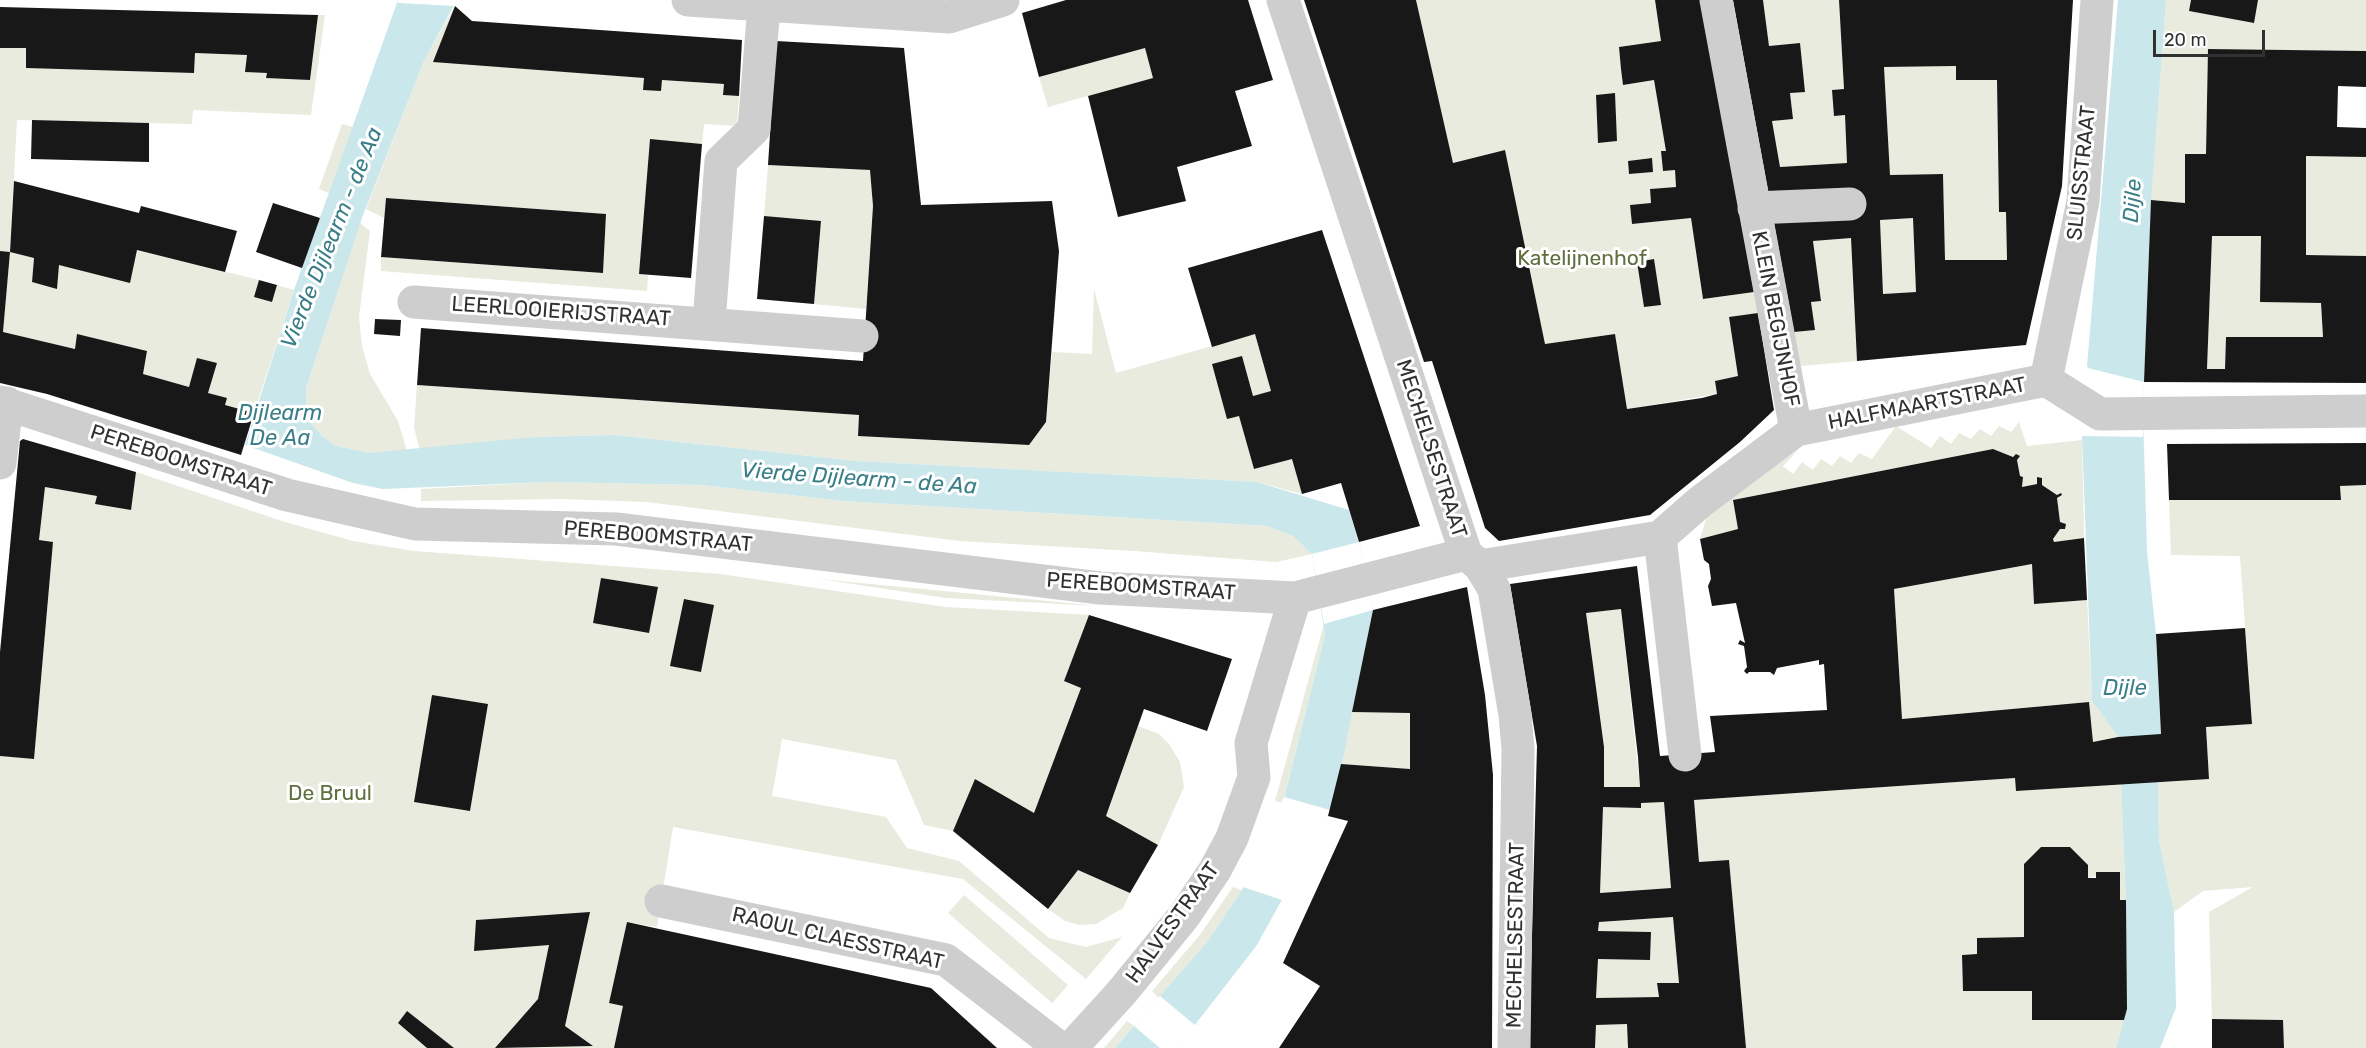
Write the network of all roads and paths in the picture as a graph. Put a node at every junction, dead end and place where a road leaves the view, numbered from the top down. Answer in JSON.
{"nodes":[{"id":1,"x":688,"y":0,"type":"edge"},
{"id":2,"x":1004,"y":0,"type":"edge"},
{"id":3,"x":1283,"y":0,"type":"edge"},
{"id":4,"x":1716,"y":0,"type":"edge"},
{"id":5,"x":2097,"y":0,"type":"edge"},
{"id":6,"x":764,"y":6,"type":"junction"},
{"id":7,"x":1850,"y":204,"type":"dead end"},
{"id":8,"x":1754,"y":208,"type":"junction"},
{"id":9,"x":414,"y":302,"type":"dead end"},
{"id":10,"x":708,"y":323,"type":"junction"},
{"id":11,"x":862,"y":336,"type":"dead end"},
{"id":12,"x":2046,"y":380,"type":"junction"},
{"id":13,"x":3,"y":403,"type":"edge"},
{"id":14,"x":2366,"y":411,"type":"edge"},
{"id":15,"x":1796,"y":430,"type":"junction"},
{"id":16,"x":0,"y":463,"type":"edge"},
{"id":17,"x":1660,"y":537,"type":"junction"},
{"id":18,"x":1473,"y":560,"type":"junction"},
{"id":19,"x":1307,"y":595,"type":"junction"},
{"id":20,"x":1685,"y":755,"type":"dead end"},
{"id":21,"x":661,"y":901,"type":"dead end"},
{"id":22,"x":1060,"y":1048,"type":"edge"},
{"id":23,"x":1071,"y":1048,"type":"edge"},
{"id":24,"x":1515,"y":1048,"type":"edge"}],
"edges":[{"from":1,"to":6,"type":"street"},
{"from":2,"to":6,"type":"street"},
{"from":3,"to":18,"type":"street","name":"MECHELSESTRAAT"},
{"from":4,"to":8,"type":"street","name":"KLEIN BEGIJNHOF"},
{"from":5,"to":12,"type":"street","name":"SLUISSTRAAT"},
{"from":6,"to":10,"type":"street"},
{"from":7,"to":8,"type":"street","name":"KLEIN BEGIJNHOF"},
{"from":8,"to":15,"type":"street","name":"KLEIN BEGIJNHOF"},
{"from":9,"to":10,"type":"street","name":"LEERLOOIERIJSTRAAT"},
{"from":10,"to":11,"type":"street","name":"LEERLOOIERIJSTRAAT"},
{"from":12,"to":14,"type":"street","name":"HALFMAARTSTRAAT"},
{"from":12,"to":15,"type":"street","name":"HALFMAARTSTRAAT"},
{"from":13,"to":16,"type":"street"},
{"from":13,"to":19,"type":"street","name":"PEREBOOMSTRAAT"},
{"from":15,"to":17,"type":"street","name":"HALFMAARTSTRAAT"},
{"from":17,"to":18,"type":"street"},
{"from":17,"to":20,"type":"street"},
{"from":18,"to":19,"type":"street","name":"PEREBOOMSTRAAT"},
{"from":18,"to":24,"type":"street","name":"MECHELSESTRAAT"},
{"from":19,"to":23,"type":"street","name":"HALVESTRAAT"},
{"from":21,"to":22,"type":"street","name":"RAOUL CLAESSTRAAT"}]}
